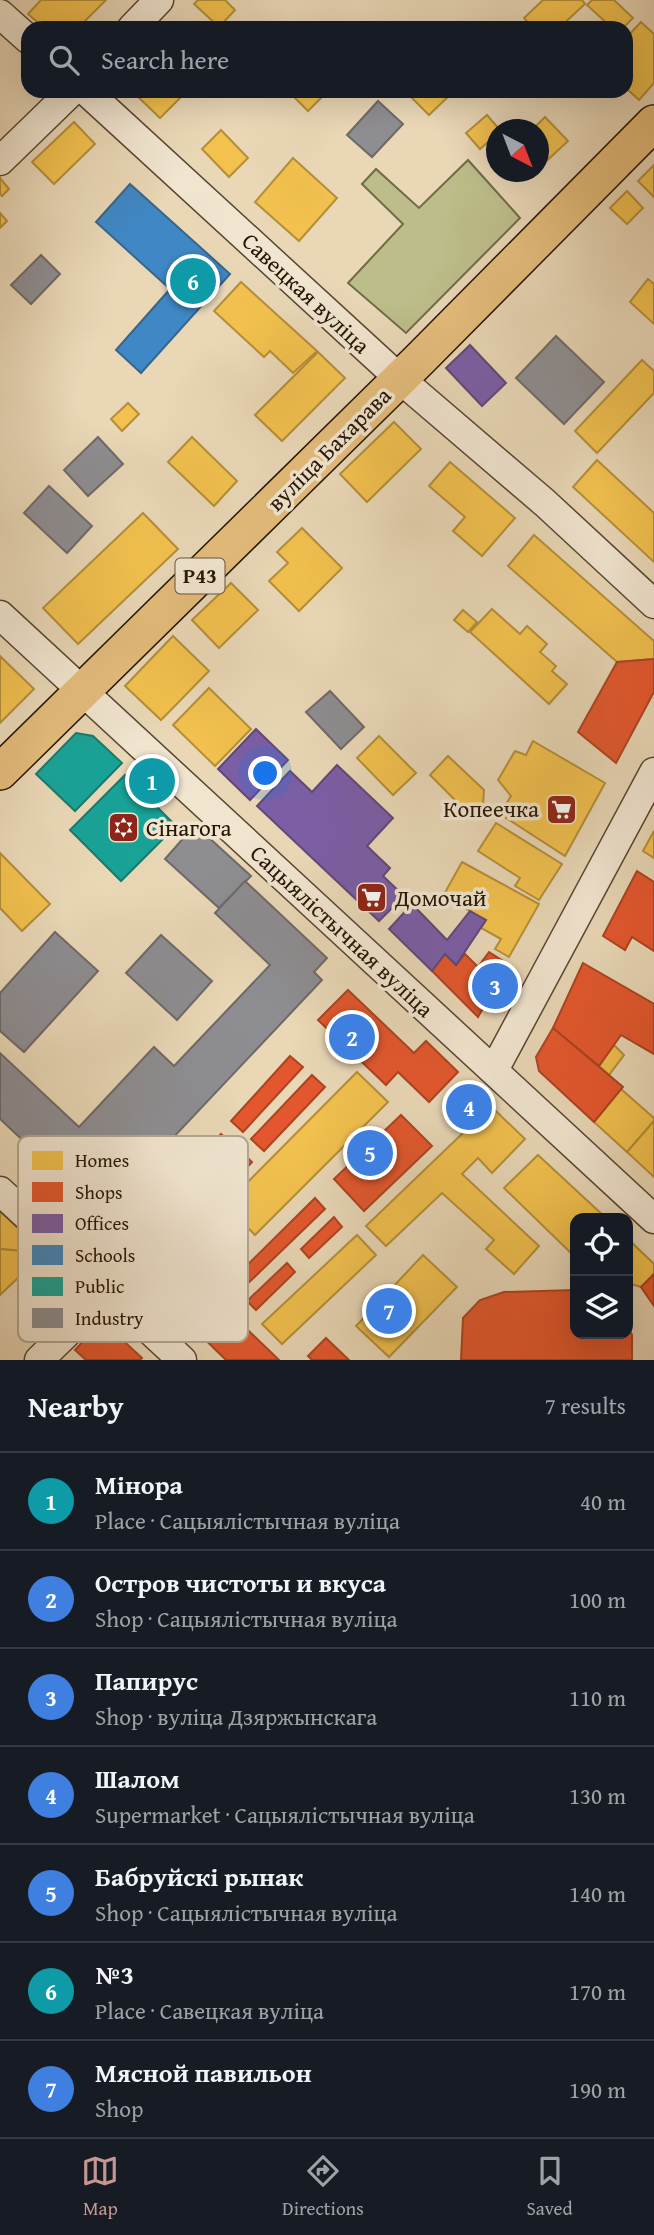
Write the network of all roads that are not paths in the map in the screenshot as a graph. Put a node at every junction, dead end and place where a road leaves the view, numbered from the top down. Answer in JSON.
{"nodes":[{"id":1,"x":159,"y":0,"type":"edge"},
{"id":2,"x":0,"y":14,"type":"edge"},
{"id":3,"x":139,"y":21,"type":"edge"},
{"id":4,"x":21,"y":33,"type":"edge"},
{"id":5,"x":65,"y":98,"type":"edge"},
{"id":6,"x":94,"y":98,"type":"edge"},
{"id":7,"x":654,"y":123,"type":"edge"},
{"id":8,"x":0,"y":161,"type":"edge"},
{"id":9,"x":400,"y":379,"type":"junction"},
{"id":10,"x":654,"y":604,"type":"edge"},
{"id":11,"x":0,"y":615,"type":"edge"},
{"id":12,"x":82,"y":692,"type":"junction"},
{"id":13,"x":0,"y":772,"type":"edge"},
{"id":14,"x":654,"y":772,"type":"edge"},
{"id":15,"x":494,"y":1070,"type":"junction"},
{"id":16,"x":0,"y":1191,"type":"edge"},
{"id":17,"x":18,"y":1208,"type":"edge"},
{"id":18,"x":654,"y":1219,"type":"edge"},
{"id":19,"x":57,"y":1342,"type":"edge"},
{"id":20,"x":162,"y":1342,"type":"edge"},
{"id":21,"x":39,"y":1360,"type":"edge"},
{"id":22,"x":182,"y":1360,"type":"edge"}],
"edges":[{"from":1,"to":3,"type":"street"},
{"from":2,"to":4,"type":"street"},
{"from":5,"to":8,"type":"street"},
{"from":6,"to":9,"type":"street","name":"Савецкая вуліца"},
{"from":7,"to":9,"type":"main road","name":"вуліца Бахарава","number":"Р43"},
{"from":9,"to":10,"type":"street","name":"Савецкая вуліца"},
{"from":9,"to":12,"type":"main road","name":"вуліца Бахарава","number":"Р43"},
{"from":11,"to":12,"type":"street","name":"Сацыялістычная вуліца"},
{"from":12,"to":13,"type":"main road","name":"вуліца Бахарава","number":"Р43"},
{"from":12,"to":15,"type":"street","name":"Сацыялістычная вуліца"},
{"from":14,"to":15,"type":"street"},
{"from":15,"to":18,"type":"street","name":"Сацыялістычная вуліца"},
{"from":16,"to":17,"type":"street"},
{"from":19,"to":21,"type":"street"},
{"from":20,"to":22,"type":"street"}]}
